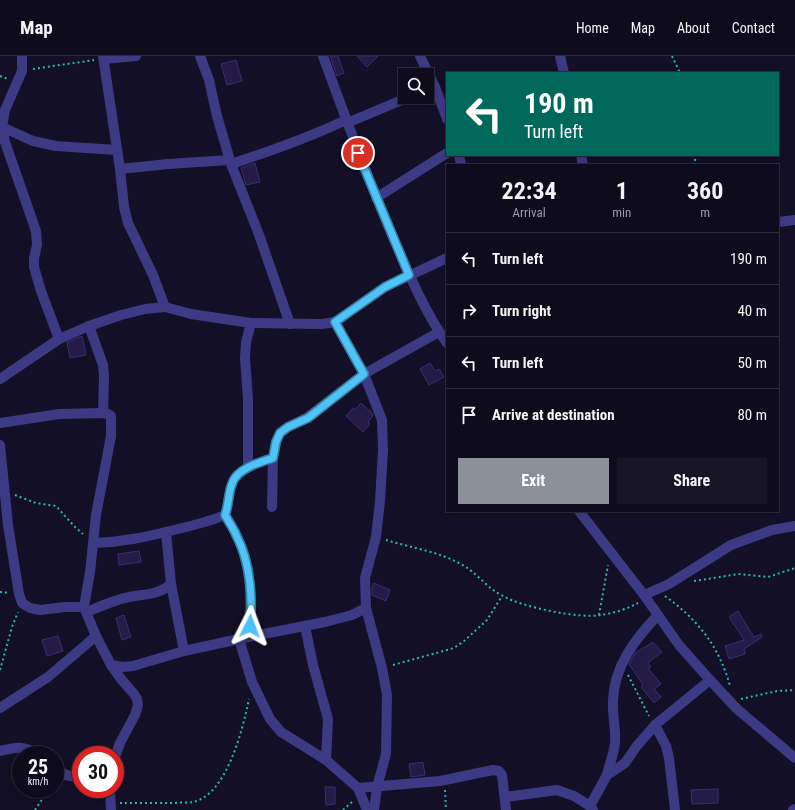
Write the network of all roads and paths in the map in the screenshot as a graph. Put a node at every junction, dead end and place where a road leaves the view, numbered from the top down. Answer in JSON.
{"nodes":[{"id":1,"x":22,"y":56,"type":"edge"},
{"id":2,"x":136,"y":56,"type":"edge"},
{"id":3,"x":200,"y":56,"type":"edge"},
{"id":4,"x":323,"y":56,"type":"edge"},
{"id":5,"x":420,"y":56,"type":"edge"},
{"id":6,"x":560,"y":56,"type":"edge"},
{"id":7,"x":672,"y":56,"type":"edge"},
{"id":8,"x":104,"y":58,"type":"edge"},
{"id":9,"x":424,"y":68,"type":"edge"},
{"id":10,"x":22,"y":71,"type":"junction"},
{"id":11,"x":564,"y":72,"type":"edge"},
{"id":12,"x":680,"y":72,"type":"edge"},
{"id":13,"x":434,"y":95,"type":"edge"},
{"id":14,"x":398,"y":102,"type":"edge"},
{"id":15,"x":446,"y":117,"type":"edge"},
{"id":16,"x":346,"y":122,"type":"junction"},
{"id":17,"x":2,"y":127,"type":"junction"},
{"id":18,"x":117,"y":150,"type":"junction"},
{"id":19,"x":446,"y":154,"type":"edge"},
{"id":20,"x":230,"y":162,"type":"junction"},
{"id":21,"x":120,"y":169,"type":"junction"},
{"id":22,"x":376,"y":198,"type":"junction"},
{"id":23,"x":795,"y":220,"type":"edge"},
{"id":24,"x":779,"y":222,"type":"edge"},
{"id":25,"x":446,"y":258,"type":"edge"},
{"id":26,"x":409,"y":275,"type":"junction"},
{"id":27,"x":165,"y":307,"type":"junction"},
{"id":28,"x":335,"y":322,"type":"junction"},
{"id":29,"x":251,"y":323,"type":"junction"},
{"id":30,"x":290,"y":324,"type":"junction"},
{"id":31,"x":89,"y":326,"type":"junction"},
{"id":32,"x":439,"y":332,"type":"junction"},
{"id":33,"x":59,"y":339,"type":"junction"},
{"id":34,"x":446,"y":342,"type":"edge"},
{"id":35,"x":364,"y":374,"type":"junction"},
{"id":36,"x":0,"y":379,"type":"edge"},
{"id":37,"x":103,"y":413,"type":"junction"},
{"id":38,"x":0,"y":423,"type":"edge"},
{"id":39,"x":0,"y":445,"type":"edge"},
{"id":40,"x":273,"y":458,"type":"junction"},
{"id":41,"x":248,"y":467,"type":"junction"},
{"id":42,"x":6,"y":492,"type":"junction"},
{"id":43,"x":272,"y":507,"type":"dead end"},
{"id":44,"x":580,"y":512,"type":"edge"},
{"id":45,"x":225,"y":515,"type":"junction"},
{"id":46,"x":795,"y":526,"type":"edge"},
{"id":47,"x":166,"y":532,"type":"junction"},
{"id":48,"x":376,"y":537,"type":"junction"},
{"id":49,"x":94,"y":543,"type":"junction"},
{"id":50,"x":611,"y":552,"type":"junction"},
{"id":51,"x":795,"y":568,"type":"edge"},
{"id":52,"x":691,"y":582,"type":"dead end"},
{"id":53,"x":171,"y":584,"type":"junction"},
{"id":54,"x":656,"y":590,"type":"junction"},
{"id":55,"x":502,"y":596,"type":"junction"},
{"id":56,"x":645,"y":597,"type":"junction"},
{"id":57,"x":22,"y":603,"type":"junction"},
{"id":58,"x":366,"y":608,"type":"junction"},
{"id":59,"x":86,"y":609,"type":"junction"},
{"id":60,"x":599,"y":615,"type":"junction"},
{"id":61,"x":658,"y":615,"type":"junction"},
{"id":62,"x":305,"y":626,"type":"junction"},
{"id":63,"x":96,"y":636,"type":"junction"},
{"id":64,"x":244,"y":638,"type":"junction"},
{"id":65,"x":184,"y":651,"type":"junction"},
{"id":66,"x":111,"y":664,"type":"junction"},
{"id":67,"x":622,"y":664,"type":"junction"},
{"id":68,"x":382,"y":668,"type":"junction"},
{"id":69,"x":0,"y":670,"type":"edge"},
{"id":70,"x":710,"y":680,"type":"junction"},
{"id":71,"x":252,"y":682,"type":"junction"},
{"id":72,"x":795,"y":690,"type":"edge"},
{"id":73,"x":736,"y":704,"type":"junction"},
{"id":74,"x":0,"y":708,"type":"edge"},
{"id":75,"x":655,"y":725,"type":"junction"},
{"id":76,"x":119,"y":746,"type":"edge"},
{"id":77,"x":12,"y":749,"type":"edge"},
{"id":78,"x":0,"y":751,"type":"edge"},
{"id":79,"x":795,"y":758,"type":"edge"},
{"id":80,"x":326,"y":760,"type":"junction"},
{"id":81,"x":607,"y":775,"type":"junction"},
{"id":82,"x":440,"y":781,"type":"junction"},
{"id":83,"x":377,"y":787,"type":"junction"},
{"id":84,"x":358,"y":788,"type":"junction"},
{"id":85,"x":505,"y":797,"type":"junction"},
{"id":86,"x":43,"y":798,"type":"edge"},
{"id":87,"x":111,"y":807,"type":"edge"},
{"id":88,"x":591,"y":808,"type":"edge"},
{"id":89,"x":35,"y":810,"type":"edge"},
{"id":90,"x":367,"y":810,"type":"edge"},
{"id":91,"x":374,"y":810,"type":"edge"},
{"id":92,"x":446,"y":810,"type":"edge"},
{"id":93,"x":506,"y":810,"type":"edge"},
{"id":94,"x":676,"y":810,"type":"edge"}],
"edges":[{"from":1,"to":10,"type":"street"},
{"from":2,"to":8,"type":"street"},
{"from":3,"to":20,"type":"street"},
{"from":4,"to":16,"type":"street"},
{"from":5,"to":9,"type":"street"},
{"from":6,"to":11,"type":"street"},
{"from":7,"to":12,"type":"path"},
{"from":8,"to":10,"type":"path"},
{"from":8,"to":18,"type":"street"},
{"from":10,"to":17,"type":"street"},
{"from":13,"to":15,"type":"street"},
{"from":14,"to":16,"type":"street"},
{"from":16,"to":20,"type":"street"},
{"from":16,"to":22,"type":"street"},
{"from":17,"to":18,"type":"street"},
{"from":17,"to":33,"type":"street"},
{"from":18,"to":21,"type":"street"},
{"from":19,"to":22,"type":"street"},
{"from":20,"to":21,"type":"street"},
{"from":20,"to":30,"type":"street"},
{"from":21,"to":27,"type":"street"},
{"from":22,"to":26,"type":"street"},
{"from":23,"to":24,"type":"street"},
{"from":25,"to":26,"type":"street"},
{"from":26,"to":28,"type":"street"},
{"from":26,"to":32,"type":"street"},
{"from":27,"to":29,"type":"street"},
{"from":27,"to":31,"type":"street"},
{"from":28,"to":30,"type":"street"},
{"from":28,"to":35,"type":"street"},
{"from":29,"to":30,"type":"street"},
{"from":29,"to":41,"type":"street"},
{"from":31,"to":33,"type":"street"},
{"from":31,"to":37,"type":"street"},
{"from":32,"to":34,"type":"street"},
{"from":32,"to":35,"type":"street"},
{"from":33,"to":36,"type":"street"},
{"from":35,"to":40,"type":"street"},
{"from":35,"to":48,"type":"street"},
{"from":37,"to":38,"type":"street"},
{"from":37,"to":49,"type":"street"},
{"from":39,"to":42,"type":"street"},
{"from":40,"to":41,"type":"street"},
{"from":40,"to":43,"type":"street"},
{"from":41,"to":45,"type":"street"},
{"from":42,"to":49,"type":"path"},
{"from":42,"to":57,"type":"street"},
{"from":44,"to":50,"type":"street"},
{"from":45,"to":47,"type":"street"},
{"from":45,"to":64,"type":"street"},
{"from":46,"to":54,"type":"street"},
{"from":47,"to":49,"type":"street"},
{"from":47,"to":53,"type":"street"},
{"from":48,"to":55,"type":"path"},
{"from":48,"to":58,"type":"street"},
{"from":49,"to":59,"type":"street"},
{"from":50,"to":56,"type":"street"},
{"from":50,"to":60,"type":"path"},
{"from":51,"to":52,"type":"path"},
{"from":53,"to":59,"type":"street"},
{"from":53,"to":65,"type":"street"},
{"from":54,"to":56,"type":"street"},
{"from":54,"to":73,"type":"path"},
{"from":55,"to":60,"type":"path"},
{"from":55,"to":68,"type":"path"},
{"from":56,"to":60,"type":"path"},
{"from":56,"to":61,"type":"street"},
{"from":57,"to":59,"type":"street"},
{"from":57,"to":69,"type":"path"},
{"from":58,"to":62,"type":"street"},
{"from":58,"to":68,"type":"street"},
{"from":59,"to":63,"type":"street"},
{"from":61,"to":67,"type":"street"},
{"from":61,"to":70,"type":"street"},
{"from":62,"to":64,"type":"street"},
{"from":62,"to":80,"type":"street"},
{"from":63,"to":66,"type":"street"},
{"from":63,"to":74,"type":"street"},
{"from":64,"to":65,"type":"street"},
{"from":64,"to":71,"type":"street"},
{"from":65,"to":66,"type":"street"},
{"from":66,"to":76,"type":"street"},
{"from":67,"to":75,"type":"path"},
{"from":67,"to":81,"type":"street"},
{"from":68,"to":83,"type":"street"},
{"from":70,"to":73,"type":"street"},
{"from":70,"to":75,"type":"street"},
{"from":71,"to":80,"type":"street"},
{"from":71,"to":87,"type":"path"},
{"from":72,"to":73,"type":"path"},
{"from":73,"to":79,"type":"street"},
{"from":75,"to":81,"type":"street"},
{"from":75,"to":94,"type":"street"},
{"from":77,"to":78,"type":"street"},
{"from":80,"to":84,"type":"street"},
{"from":81,"to":88,"type":"street"},
{"from":82,"to":83,"type":"street"},
{"from":82,"to":85,"type":"street"},
{"from":82,"to":92,"type":"path"},
{"from":83,"to":84,"type":"street"},
{"from":83,"to":91,"type":"street"},
{"from":84,"to":90,"type":"street"},
{"from":85,"to":88,"type":"street"},
{"from":85,"to":93,"type":"street"},
{"from":86,"to":89,"type":"path"}]}
